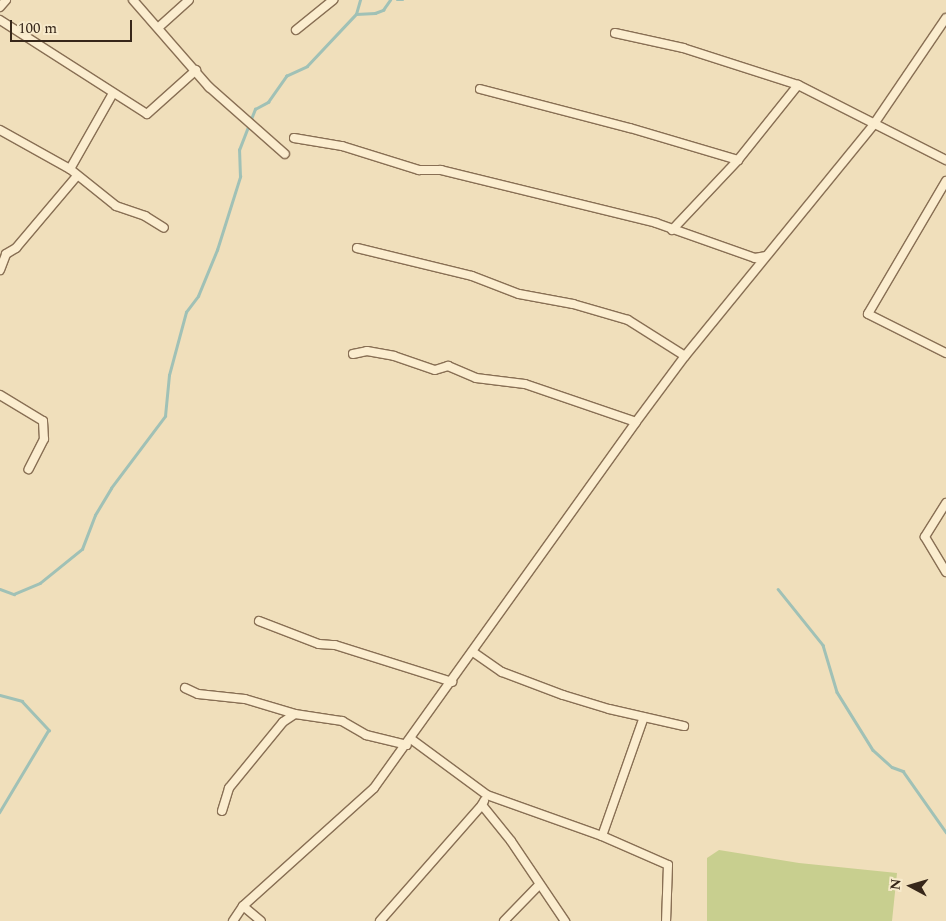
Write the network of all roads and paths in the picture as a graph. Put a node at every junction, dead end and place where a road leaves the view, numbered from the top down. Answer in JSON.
{"nodes":[{"id":1,"x":6,"y":0,"type":"edge"},
{"id":2,"x":133,"y":0,"type":"edge"},
{"id":3,"x":189,"y":0,"type":"edge"},
{"id":4,"x":333,"y":0,"type":"edge"},
{"id":5,"x":0,"y":7,"type":"edge"},
{"id":6,"x":946,"y":18,"type":"edge"},
{"id":7,"x":0,"y":20,"type":"edge"},
{"id":8,"x":159,"y":28,"type":"junction"},
{"id":9,"x":296,"y":30,"type":"dead end"},
{"id":10,"x":615,"y":33,"type":"dead end"},
{"id":11,"x":196,"y":70,"type":"junction"},
{"id":12,"x":798,"y":85,"type":"junction"},
{"id":13,"x":480,"y":89,"type":"dead end"},
{"id":14,"x":112,"y":95,"type":"junction"},
{"id":15,"x":874,"y":124,"type":"junction"},
{"id":16,"x":0,"y":130,"type":"edge"},
{"id":17,"x":294,"y":138,"type":"dead end"},
{"id":18,"x":285,"y":154,"type":"dead end"},
{"id":19,"x":738,"y":160,"type":"junction"},
{"id":20,"x":946,"y":160,"type":"edge"},
{"id":21,"x":70,"y":169,"type":"junction"},
{"id":22,"x":76,"y":177,"type":"junction"},
{"id":23,"x":946,"y":181,"type":"edge"},
{"id":24,"x":164,"y":228,"type":"dead end"},
{"id":25,"x":672,"y":230,"type":"junction"},
{"id":26,"x":357,"y":248,"type":"dead end"},
{"id":27,"x":3,"y":252,"type":"edge"},
{"id":28,"x":766,"y":256,"type":"junction"},
{"id":29,"x":0,"y":270,"type":"edge"},
{"id":30,"x":946,"y":353,"type":"edge"},
{"id":31,"x":353,"y":354,"type":"dead end"},
{"id":32,"x":685,"y":356,"type":"junction"},
{"id":33,"x":0,"y":395,"type":"edge"},
{"id":34,"x":636,"y":422,"type":"junction"},
{"id":35,"x":29,"y":469,"type":"dead end"},
{"id":36,"x":946,"y":504,"type":"edge"},
{"id":37,"x":946,"y":572,"type":"edge"},
{"id":38,"x":259,"y":621,"type":"dead end"},
{"id":39,"x":473,"y":652,"type":"junction"},
{"id":40,"x":452,"y":682,"type":"junction"},
{"id":41,"x":184,"y":688,"type":"dead end"},
{"id":42,"x":295,"y":714,"type":"junction"},
{"id":43,"x":644,"y":717,"type":"junction"},
{"id":44,"x":684,"y":726,"type":"dead end"},
{"id":45,"x":409,"y":742,"type":"junction"},
{"id":46,"x":487,"y":795,"type":"junction"},
{"id":47,"x":482,"y":805,"type":"junction"},
{"id":48,"x":222,"y":811,"type":"dead end"},
{"id":49,"x":602,"y":836,"type":"junction"},
{"id":50,"x":539,"y":885,"type":"junction"},
{"id":51,"x":243,"y":906,"type":"junction"},
{"id":52,"x":233,"y":921,"type":"edge"},
{"id":53,"x":261,"y":921,"type":"edge"},
{"id":54,"x":380,"y":921,"type":"edge"},
{"id":55,"x":504,"y":921,"type":"edge"},
{"id":56,"x":565,"y":921,"type":"edge"},
{"id":57,"x":666,"y":921,"type":"edge"}],
"edges":[{"from":1,"to":5,"type":"street"},
{"from":2,"to":8,"type":"street"},
{"from":3,"to":8,"type":"street"},
{"from":4,"to":9,"type":"street"},
{"from":6,"to":15,"type":"street"},
{"from":7,"to":14,"type":"street"},
{"from":8,"to":11,"type":"street"},
{"from":10,"to":12,"type":"street"},
{"from":11,"to":14,"type":"street"},
{"from":11,"to":18,"type":"street"},
{"from":12,"to":15,"type":"street"},
{"from":12,"to":19,"type":"street"},
{"from":13,"to":19,"type":"street"},
{"from":14,"to":21,"type":"street"},
{"from":15,"to":20,"type":"street"},
{"from":15,"to":28,"type":"street"},
{"from":16,"to":21,"type":"street"},
{"from":17,"to":25,"type":"street"},
{"from":19,"to":25,"type":"street"},
{"from":21,"to":22,"type":"street"},
{"from":22,"to":24,"type":"street"},
{"from":22,"to":27,"type":"street"},
{"from":23,"to":30,"type":"street"},
{"from":25,"to":28,"type":"street"},
{"from":26,"to":32,"type":"street"},
{"from":27,"to":29,"type":"street"},
{"from":28,"to":32,"type":"street"},
{"from":31,"to":34,"type":"street"},
{"from":32,"to":34,"type":"street"},
{"from":33,"to":35,"type":"street"},
{"from":34,"to":39,"type":"street"},
{"from":36,"to":37,"type":"street"},
{"from":38,"to":40,"type":"street"},
{"from":39,"to":40,"type":"street"},
{"from":39,"to":43,"type":"street"},
{"from":40,"to":45,"type":"street"},
{"from":41,"to":42,"type":"street"},
{"from":42,"to":45,"type":"street"},
{"from":42,"to":48,"type":"street"},
{"from":43,"to":44,"type":"street"},
{"from":43,"to":49,"type":"street"},
{"from":45,"to":46,"type":"street"},
{"from":45,"to":51,"type":"street"},
{"from":46,"to":47,"type":"street"},
{"from":46,"to":49,"type":"street"},
{"from":47,"to":50,"type":"street"},
{"from":47,"to":54,"type":"street"},
{"from":49,"to":57,"type":"street"},
{"from":50,"to":55,"type":"street"},
{"from":50,"to":56,"type":"street"},
{"from":51,"to":52,"type":"street"},
{"from":51,"to":53,"type":"street"}]}
